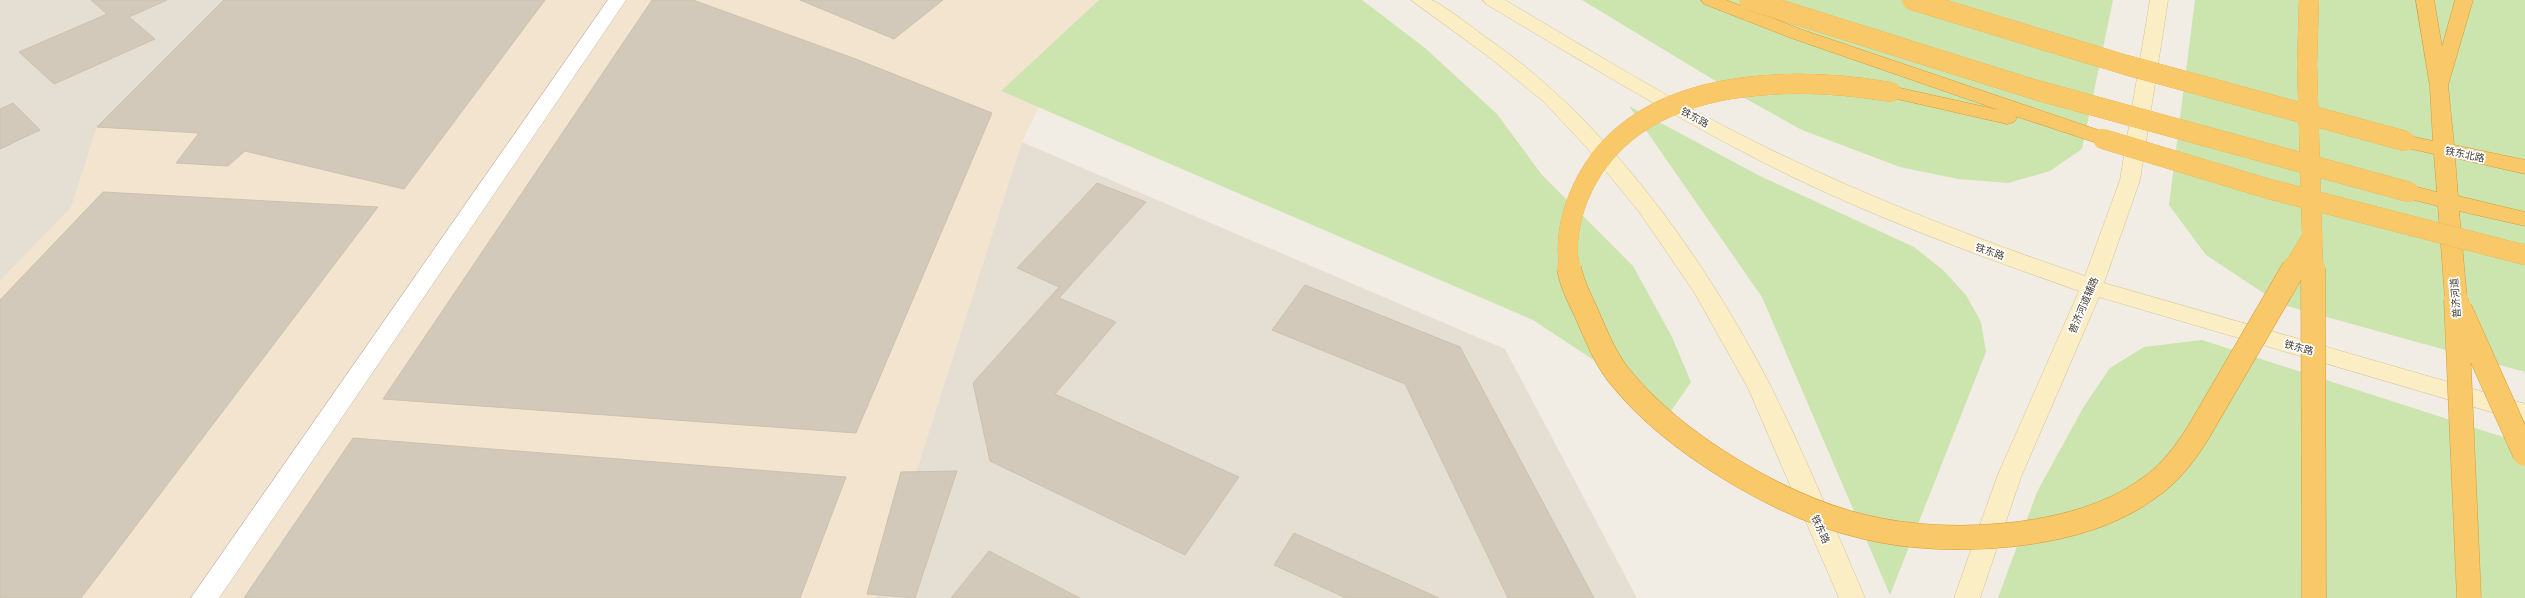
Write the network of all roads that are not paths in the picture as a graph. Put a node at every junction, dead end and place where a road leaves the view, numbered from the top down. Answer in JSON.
{"nodes":[{"id":1,"x":617,"y":0,"type":"edge"},
{"id":2,"x":1420,"y":0,"type":"edge"},
{"id":3,"x":1492,"y":0,"type":"edge"},
{"id":4,"x":1710,"y":0,"type":"edge"},
{"id":5,"x":1749,"y":0,"type":"edge"},
{"id":6,"x":1912,"y":0,"type":"edge"},
{"id":7,"x":2159,"y":0,"type":"edge"},
{"id":8,"x":2309,"y":0,"type":"edge"},
{"id":9,"x":2425,"y":0,"type":"edge"},
{"id":10,"x":2464,"y":0,"type":"edge"},
{"id":11,"x":2439,"y":87,"type":"junction"},
{"id":12,"x":2103,"y":139,"type":"junction"},
{"id":13,"x":2525,"y":167,"type":"edge"},
{"id":14,"x":2525,"y":219,"type":"edge"},
{"id":15,"x":2313,"y":236,"type":"junction"},
{"id":16,"x":2525,"y":255,"type":"edge"},
{"id":17,"x":2092,"y":287,"type":"junction"},
{"id":18,"x":2456,"y":299,"type":"junction"},
{"id":19,"x":2525,"y":413,"type":"edge"},
{"id":20,"x":2525,"y":454,"type":"edge"},
{"id":21,"x":204,"y":598,"type":"edge"},
{"id":22,"x":1852,"y":598,"type":"edge"},
{"id":23,"x":1967,"y":598,"type":"edge"},
{"id":24,"x":2314,"y":598,"type":"edge"},
{"id":25,"x":2469,"y":598,"type":"edge"}],
"edges":[{"from":1,"to":21,"type":"street"},
{"from":2,"to":22,"type":"street","name":"铁东路"},
{"from":3,"to":17,"type":"street","name":"铁东路"},
{"from":4,"to":12,"type":"highway"},
{"from":5,"to":14,"type":"highway","bridge":true},
{"from":6,"to":13,"type":"highway","name":"铁东北路","bridge":true},
{"from":7,"to":17,"type":"street","name":"普济河道辅路"},
{"from":8,"to":15,"type":"highway","bridge":true},
{"from":9,"to":11,"type":"highway","name":"普济河道"},
{"from":10,"to":11,"type":"highway"},
{"from":11,"to":18,"type":"highway","name":"普济河道"},
{"from":12,"to":15,"type":"highway","bridge":true},
{"from":12,"to":16,"type":"highway","bridge":true},
{"from":15,"to":24,"type":"highway","bridge":true},
{"from":17,"to":19,"type":"street","name":"铁东路"},
{"from":17,"to":23,"type":"street","name":"普济河道辅路"},
{"from":18,"to":20,"type":"highway","bridge":true},
{"from":18,"to":25,"type":"highway","name":"普济河道","bridge":true}]}
